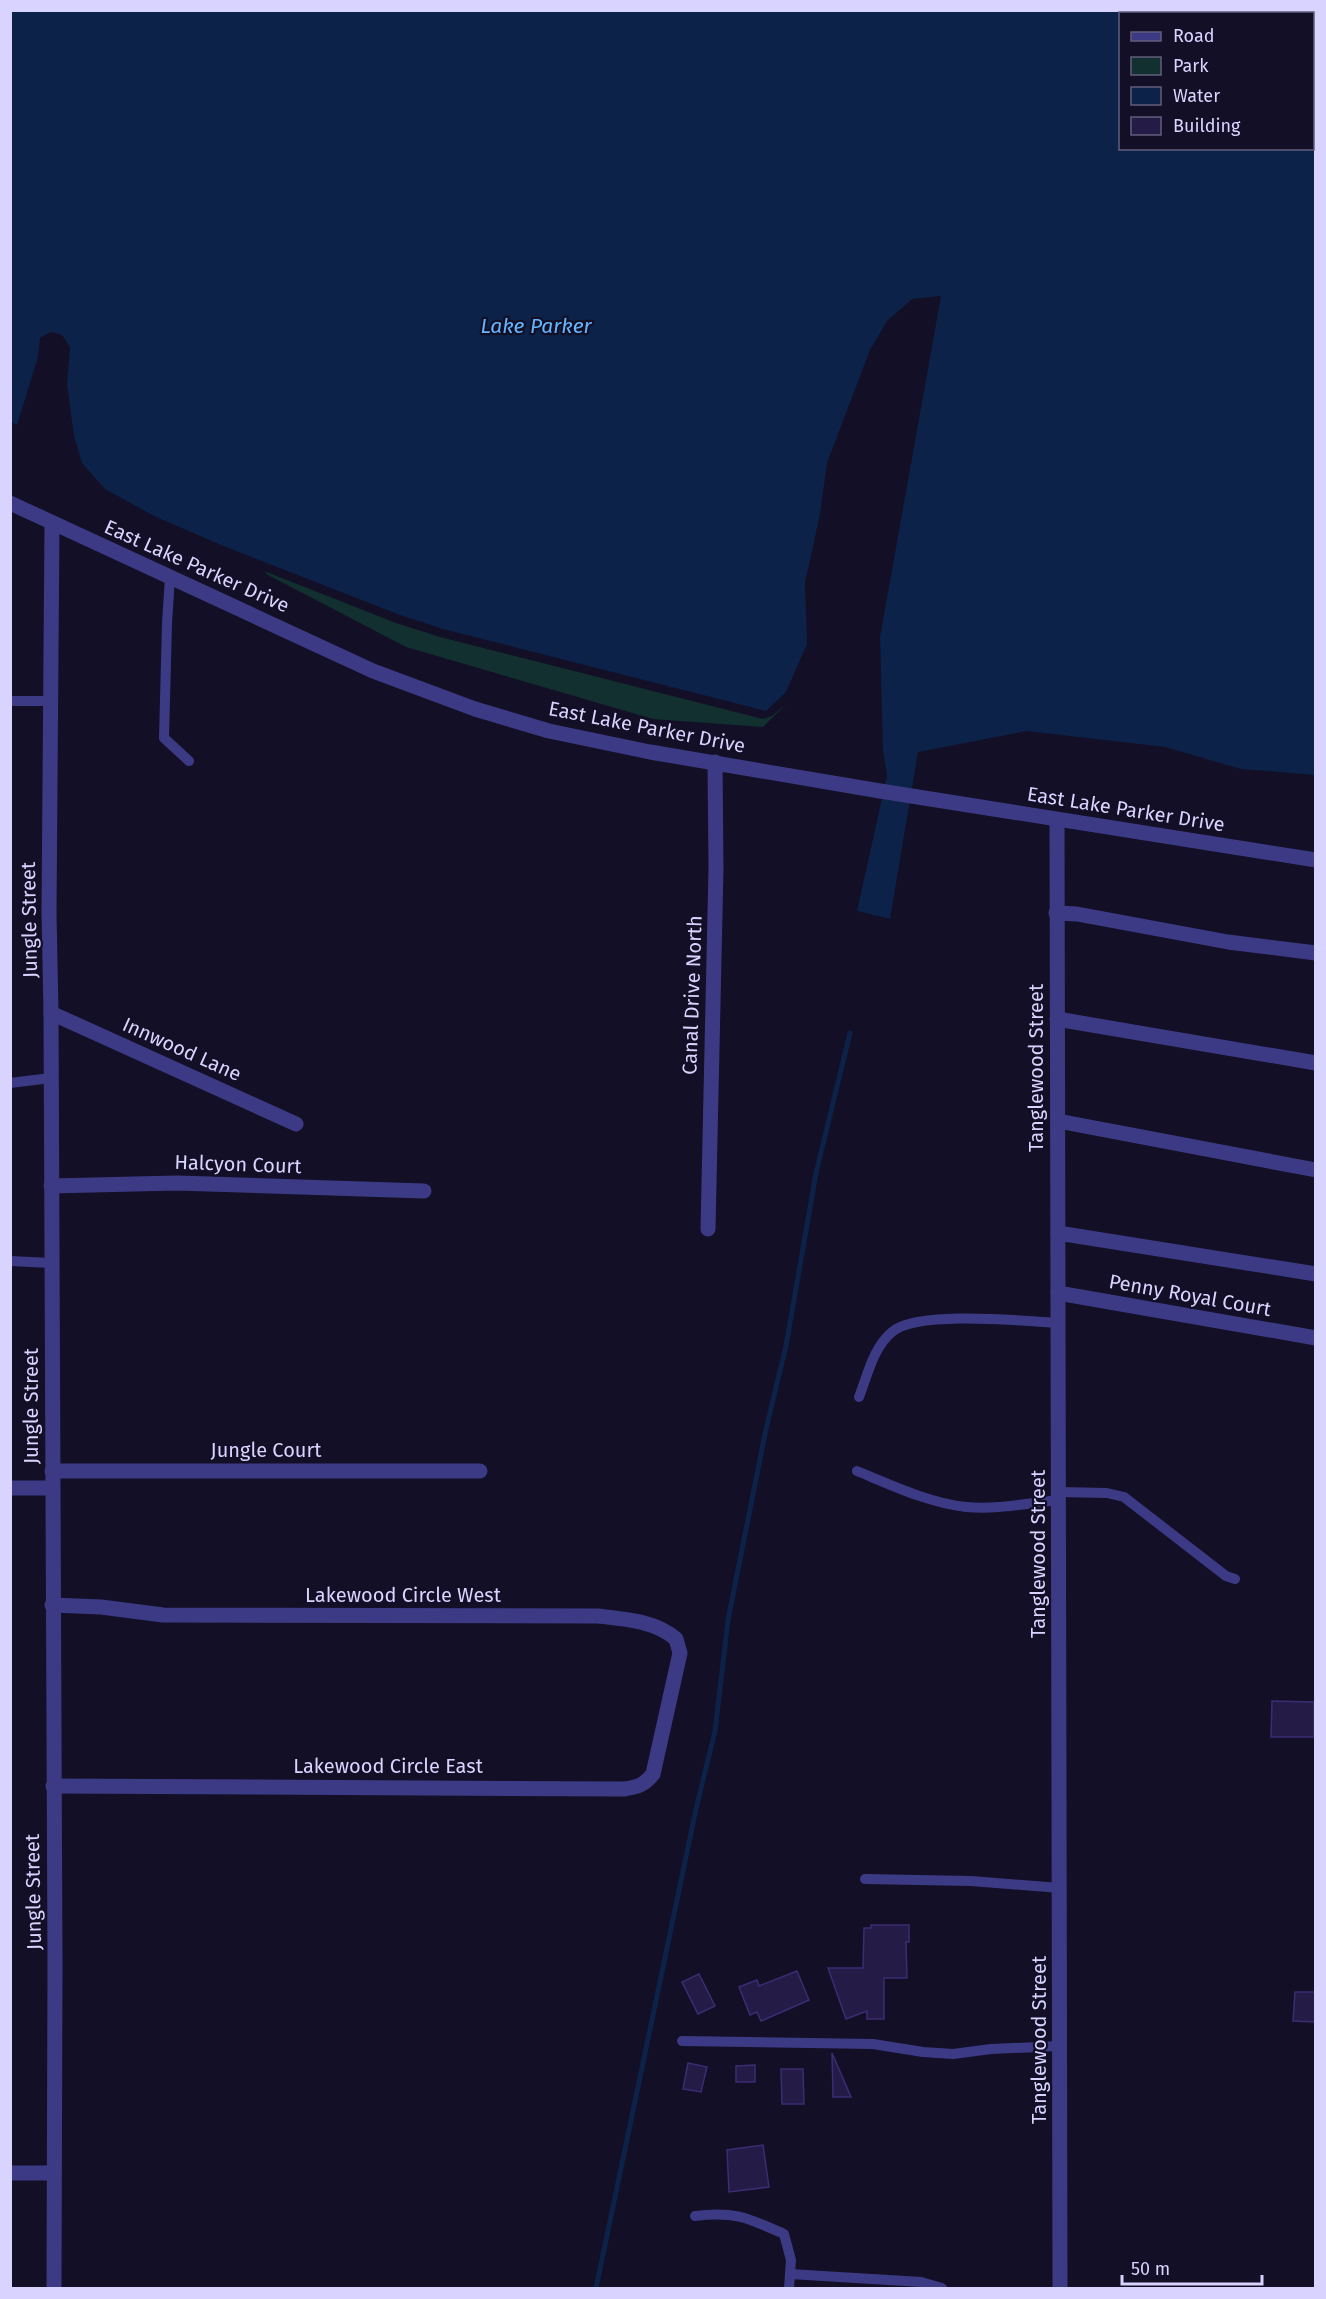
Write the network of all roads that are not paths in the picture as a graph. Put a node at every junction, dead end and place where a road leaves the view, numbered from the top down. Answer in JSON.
{"nodes":[{"id":1,"x":10,"y":503,"type":"edge"},
{"id":2,"x":52,"y":524,"type":"junction"},
{"id":3,"x":170,"y":577,"type":"junction"},
{"id":4,"x":10,"y":701,"type":"edge"},
{"id":5,"x":50,"y":701,"type":"junction"},
{"id":6,"x":189,"y":761,"type":"dead end"},
{"id":7,"x":715,"y":762,"type":"junction"},
{"id":8,"x":1057,"y":820,"type":"junction"},
{"id":9,"x":1316,"y":860,"type":"edge"},
{"id":10,"x":1056,"y":913,"type":"junction"},
{"id":11,"x":1316,"y":953,"type":"edge"},
{"id":12,"x":51,"y":1013,"type":"junction"},
{"id":13,"x":1057,"y":1019,"type":"junction"},
{"id":14,"x":1316,"y":1063,"type":"edge"},
{"id":15,"x":51,"y":1078,"type":"junction"},
{"id":16,"x":10,"y":1083,"type":"edge"},
{"id":17,"x":1058,"y":1121,"type":"junction"},
{"id":18,"x":296,"y":1124,"type":"dead end"},
{"id":19,"x":1316,"y":1170,"type":"edge"},
{"id":20,"x":51,"y":1186,"type":"junction"},
{"id":21,"x":424,"y":1191,"type":"dead end"},
{"id":22,"x":708,"y":1229,"type":"dead end"},
{"id":23,"x":1058,"y":1233,"type":"junction"},
{"id":24,"x":10,"y":1261,"type":"edge"},
{"id":25,"x":51,"y":1263,"type":"junction"},
{"id":26,"x":1316,"y":1274,"type":"edge"},
{"id":27,"x":1058,"y":1293,"type":"junction"},
{"id":28,"x":1058,"y":1323,"type":"junction"},
{"id":29,"x":1316,"y":1338,"type":"edge"},
{"id":30,"x":859,"y":1397,"type":"dead end"},
{"id":31,"x":52,"y":1471,"type":"junction"},
{"id":32,"x":480,"y":1471,"type":"dead end"},
{"id":33,"x":856,"y":1471,"type":"dead end"},
{"id":34,"x":10,"y":1488,"type":"edge"},
{"id":35,"x":52,"y":1488,"type":"junction"},
{"id":36,"x":1059,"y":1496,"type":"junction"},
{"id":37,"x":1235,"y":1579,"type":"dead end"},
{"id":38,"x":52,"y":1605,"type":"junction"},
{"id":39,"x":667,"y":1710,"type":"joint"},
{"id":40,"x":53,"y":1786,"type":"junction"},
{"id":41,"x":865,"y":1879,"type":"dead end"},
{"id":42,"x":1060,"y":1888,"type":"junction"},
{"id":43,"x":682,"y":2041,"type":"dead end"},
{"id":44,"x":1060,"y":2046,"type":"junction"},
{"id":45,"x":10,"y":2173,"type":"edge"},
{"id":46,"x":53,"y":2173,"type":"junction"},
{"id":47,"x":695,"y":2216,"type":"dead end"},
{"id":48,"x":790,"y":2274,"type":"junction"},
{"id":49,"x":54,"y":2289,"type":"edge"},
{"id":50,"x":789,"y":2289,"type":"edge"},
{"id":51,"x":942,"y":2289,"type":"edge"},
{"id":52,"x":1060,"y":2289,"type":"edge"}],
"edges":[{"from":1,"to":2,"type":"street","name":"East Lake Parker Drive"},
{"from":2,"to":3,"type":"street","name":"East Lake Parker Drive"},
{"from":2,"to":5,"type":"street","name":"Jungle Street"},
{"from":3,"to":6,"type":"lane"},
{"from":3,"to":7,"type":"street","name":"East Lake Parker Drive"},
{"from":4,"to":5,"type":"lane"},
{"from":5,"to":12,"type":"street","name":"Jungle Street"},
{"from":7,"to":8,"type":"street","name":"East Lake Parker Drive"},
{"from":7,"to":22,"type":"street","name":"Canal Drive North"},
{"from":8,"to":9,"type":"street","name":"East Lake Parker Drive"},
{"from":8,"to":10,"type":"street","name":"Tanglewood Street"},
{"from":10,"to":11,"type":"street"},
{"from":10,"to":13,"type":"street","name":"Tanglewood Street"},
{"from":12,"to":15,"type":"street","name":"Jungle Street"},
{"from":12,"to":18,"type":"street","name":"Innwood Lane"},
{"from":13,"to":14,"type":"street"},
{"from":13,"to":17,"type":"street","name":"Tanglewood Street"},
{"from":15,"to":16,"type":"lane"},
{"from":15,"to":20,"type":"street","name":"Jungle Street"},
{"from":17,"to":19,"type":"street"},
{"from":17,"to":23,"type":"street","name":"Tanglewood Street"},
{"from":20,"to":21,"type":"street","name":"Halcyon Court"},
{"from":20,"to":25,"type":"street","name":"Jungle Street"},
{"from":23,"to":26,"type":"street"},
{"from":23,"to":27,"type":"street","name":"Tanglewood Street"},
{"from":24,"to":25,"type":"lane"},
{"from":25,"to":31,"type":"street","name":"Jungle Street"},
{"from":27,"to":28,"type":"street","name":"Tanglewood Street"},
{"from":27,"to":29,"type":"street","name":"Penny Royal Court"},
{"from":28,"to":30,"type":"lane"},
{"from":28,"to":36,"type":"street","name":"Tanglewood Street"},
{"from":31,"to":32,"type":"street","name":"Jungle Court"},
{"from":31,"to":35,"type":"street","name":"Jungle Street"},
{"from":33,"to":36,"type":"lane"},
{"from":34,"to":35,"type":"street"},
{"from":35,"to":38,"type":"street","name":"Jungle Street"},
{"from":36,"to":37,"type":"lane"},
{"from":36,"to":42,"type":"street","name":"Tanglewood Street"},
{"from":38,"to":39,"type":"street","name":"Lakewood Circle West"},
{"from":38,"to":40,"type":"street","name":"Jungle Street"},
{"from":39,"to":40,"type":"street","name":"Lakewood Circle East"},
{"from":40,"to":46,"type":"street","name":"Jungle Street"},
{"from":41,"to":42,"type":"lane"},
{"from":42,"to":44,"type":"street","name":"Tanglewood Street"},
{"from":43,"to":44,"type":"lane"},
{"from":44,"to":52,"type":"street","name":"Tanglewood Street"},
{"from":45,"to":46,"type":"street"},
{"from":46,"to":49,"type":"street","name":"Jungle Street"},
{"from":47,"to":48,"type":"lane"},
{"from":48,"to":50,"type":"lane"},
{"from":48,"to":51,"type":"lane"}]}
